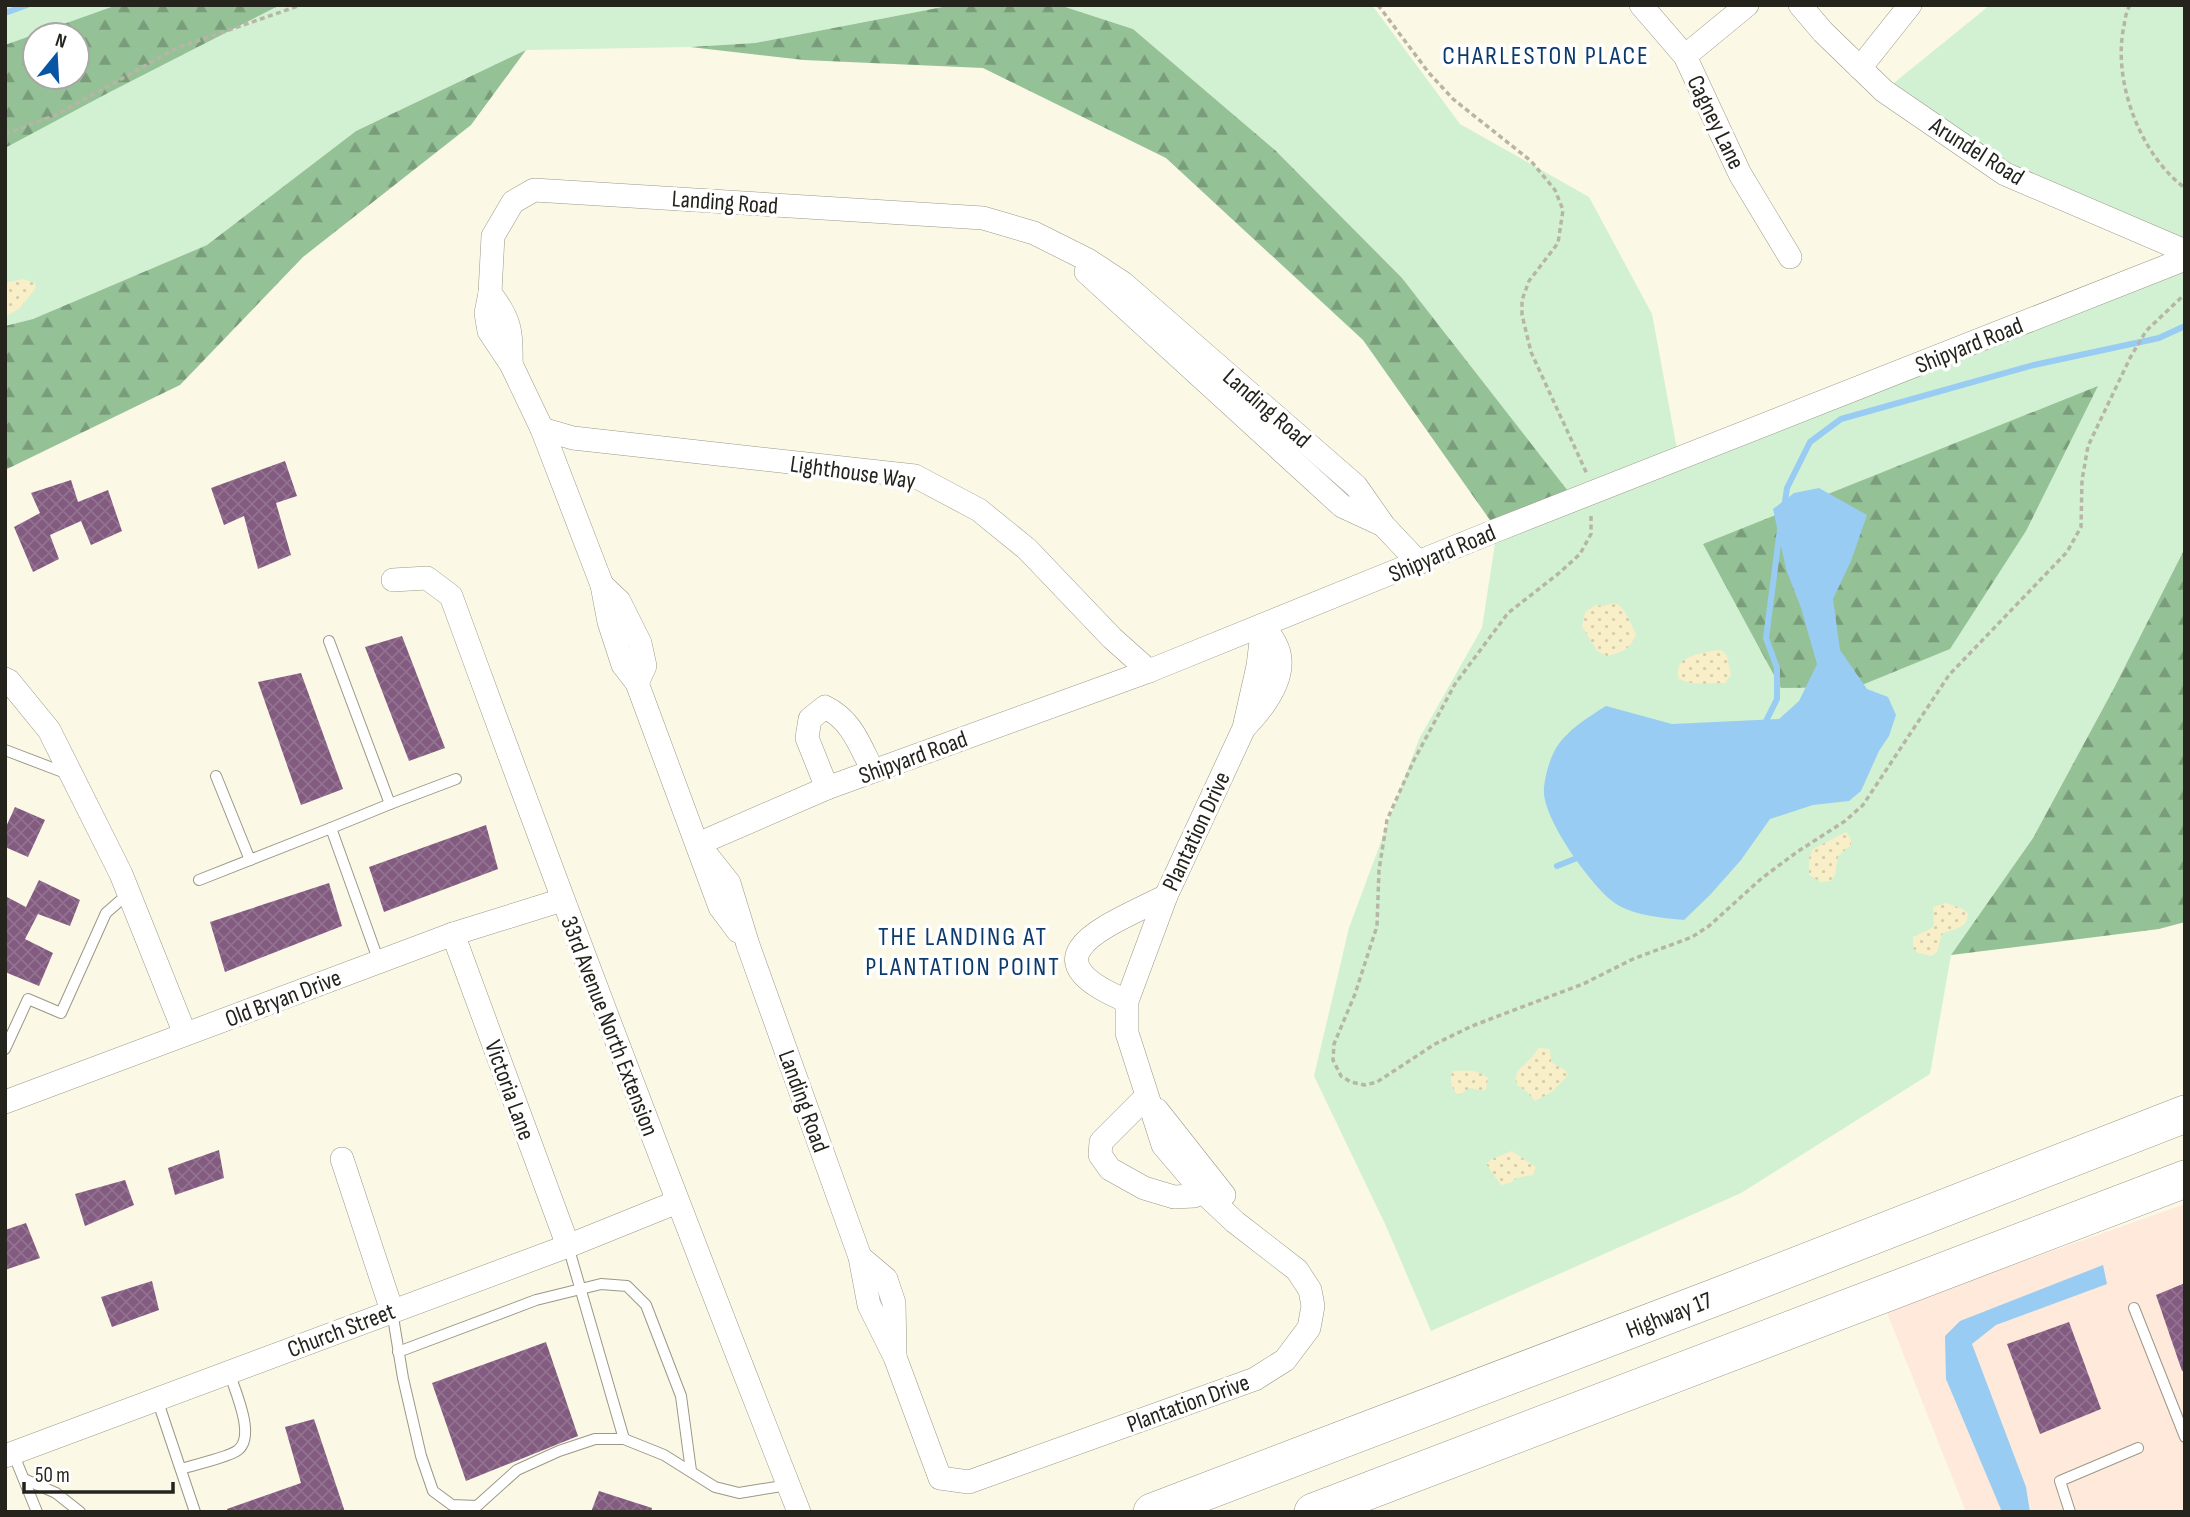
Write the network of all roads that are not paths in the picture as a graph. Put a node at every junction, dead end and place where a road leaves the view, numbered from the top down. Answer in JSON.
{"nodes":[{"id":1,"x":1641,"y":5,"type":"edge"},
{"id":2,"x":1747,"y":5,"type":"edge"},
{"id":3,"x":1800,"y":5,"type":"edge"},
{"id":4,"x":1910,"y":5,"type":"edge"},
{"id":5,"x":1685,"y":56,"type":"junction"},
{"id":6,"x":1860,"y":68,"type":"junction"},
{"id":7,"x":2185,"y":251,"type":"edge"},
{"id":8,"x":1790,"y":257,"type":"dead end"},
{"id":9,"x":2185,"y":259,"type":"edge"},
{"id":10,"x":542,"y":429,"type":"junction"},
{"id":11,"x":1419,"y":564,"type":"junction"},
{"id":12,"x":393,"y":580,"type":"dead end"},
{"id":13,"x":1263,"y":625,"type":"junction"},
{"id":14,"x":329,"y":641,"type":"dead end"},
{"id":15,"x":1149,"y":671,"type":"junction"},
{"id":16,"x":5,"y":679,"type":"edge"},
{"id":17,"x":5,"y":750,"type":"edge"},
{"id":18,"x":873,"y":772,"type":"junction"},
{"id":19,"x":72,"y":775,"type":"junction"},
{"id":20,"x":216,"y":776,"type":"dead end"},
{"id":21,"x":456,"y":779,"type":"dead end"},
{"id":22,"x":827,"y":788,"type":"junction"},
{"id":23,"x":390,"y":804,"type":"junction"},
{"id":24,"x":331,"y":828,"type":"junction"},
{"id":25,"x":698,"y":844,"type":"junction"},
{"id":26,"x":250,"y":860,"type":"junction"},
{"id":27,"x":199,"y":880,"type":"dead end"},
{"id":28,"x":129,"y":893,"type":"junction"},
{"id":29,"x":1166,"y":896,"type":"junction"},
{"id":30,"x":562,"y":900,"type":"junction"},
{"id":31,"x":453,"y":934,"type":"junction"},
{"id":32,"x":379,"y":962,"type":"junction"},
{"id":33,"x":1127,"y":1001,"type":"junction"},
{"id":34,"x":185,"y":1034,"type":"junction"},
{"id":35,"x":5,"y":1049,"type":"edge"},
{"id":36,"x":1146,"y":1097,"type":"junction"},
{"id":37,"x":5,"y":1102,"type":"edge"},
{"id":38,"x":2185,"y":1114,"type":"edge"},
{"id":39,"x":342,"y":1159,"type":"dead end"},
{"id":40,"x":2185,"y":1179,"type":"edge"},
{"id":41,"x":1208,"y":1187,"type":"junction"},
{"id":42,"x":677,"y":1202,"type":"junction"},
{"id":43,"x":568,"y":1246,"type":"junction"},
{"id":44,"x":581,"y":1289,"type":"junction"},
{"id":45,"x":2134,"y":1308,"type":"dead end"},
{"id":46,"x":392,"y":1311,"type":"junction"},
{"id":47,"x":398,"y":1352,"type":"junction"},
{"id":48,"x":229,"y":1372,"type":"junction"},
{"id":49,"x":157,"y":1399,"type":"junction"},
{"id":50,"x":2180,"y":1410,"type":"edge"},
{"id":51,"x":2185,"y":1437,"type":"edge"},
{"id":52,"x":624,"y":1439,"type":"junction"},
{"id":53,"x":2138,"y":1448,"type":"dead end"},
{"id":54,"x":9,"y":1455,"type":"edge"},
{"id":55,"x":181,"y":1469,"type":"junction"},
{"id":56,"x":691,"y":1471,"type":"junction"},
{"id":57,"x":940,"y":1478,"type":"joint"},
{"id":58,"x":24,"y":1479,"type":"junction"},
{"id":59,"x":789,"y":1485,"type":"junction"},
{"id":60,"x":37,"y":1512,"type":"edge"},
{"id":61,"x":80,"y":1512,"type":"edge"},
{"id":62,"x":195,"y":1512,"type":"edge"},
{"id":63,"x":799,"y":1512,"type":"edge"},
{"id":64,"x":1152,"y":1512,"type":"edge"},
{"id":65,"x":1313,"y":1512,"type":"edge"},
{"id":66,"x":2070,"y":1512,"type":"edge"}],
"edges":[{"from":1,"to":5,"type":"street"},
{"from":2,"to":5,"type":"street","name":"Cagney Lane"},
{"from":3,"to":6,"type":"street","name":"Arundel Road"},
{"from":4,"to":6,"type":"street"},
{"from":5,"to":8,"type":"street","name":"Cagney Lane"},
{"from":6,"to":7,"type":"street","name":"Arundel Road"},
{"from":9,"to":11,"type":"street","name":"Shipyard Road"},
{"from":10,"to":11,"type":"street","name":"Landing Road"},
{"from":10,"to":15,"type":"street","name":"Lighthouse Way"},
{"from":10,"to":25,"type":"street","name":"Landing Road"},
{"from":11,"to":13,"type":"street","name":"Shipyard Road"},
{"from":12,"to":30,"type":"street","name":"33rd Avenue North Extension"},
{"from":13,"to":15,"type":"street","name":"Shipyard Road"},
{"from":13,"to":29,"type":"street","name":"Plantation Drive"},
{"from":14,"to":23,"type":"lane"},
{"from":15,"to":18,"type":"street","name":"Shipyard Road"},
{"from":16,"to":19,"type":"street"},
{"from":17,"to":19,"type":"lane"},
{"from":18,"to":22,"type":"street","name":"Shipyard Road"},
{"from":18,"to":22,"type":"street"},
{"from":19,"to":28,"type":"street"},
{"from":20,"to":26,"type":"lane"},
{"from":21,"to":23,"type":"lane"},
{"from":22,"to":25,"type":"street","name":"Shipyard Road"},
{"from":23,"to":24,"type":"lane"},
{"from":24,"to":26,"type":"lane"},
{"from":24,"to":32,"type":"lane"},
{"from":25,"to":57,"type":"street","name":"Landing Road"},
{"from":26,"to":27,"type":"lane"},
{"from":28,"to":34,"type":"street"},
{"from":28,"to":35,"type":"lane"},
{"from":29,"to":33,"type":"street","name":"Plantation Drive"},
{"from":29,"to":33,"type":"street"},
{"from":30,"to":31,"type":"street","name":"Old Bryan Drive"},
{"from":30,"to":42,"type":"street","name":"33rd Avenue North Extension"},
{"from":31,"to":32,"type":"street","name":"Old Bryan Drive"},
{"from":31,"to":43,"type":"street","name":"Victoria Lane"},
{"from":32,"to":34,"type":"street","name":"Old Bryan Drive"},
{"from":33,"to":36,"type":"street","name":"Plantation Drive"},
{"from":34,"to":37,"type":"street","name":"Old Bryan Drive"},
{"from":36,"to":41,"type":"street","name":"Plantation Drive"},
{"from":36,"to":41,"type":"street"},
{"from":38,"to":64,"type":"highway","name":"Highway 17"},
{"from":39,"to":46,"type":"street"},
{"from":40,"to":65,"type":"highway"},
{"from":41,"to":57,"type":"street","name":"Plantation Drive"},
{"from":42,"to":43,"type":"street","name":"Church Street"},
{"from":42,"to":59,"type":"street","name":"33rd Avenue North Extension"},
{"from":43,"to":44,"type":"lane"},
{"from":43,"to":46,"type":"street","name":"Church Street"},
{"from":44,"to":47,"type":"lane"},
{"from":44,"to":52,"type":"lane"},
{"from":44,"to":56,"type":"lane"},
{"from":45,"to":50,"type":"lane"},
{"from":46,"to":47,"type":"lane"},
{"from":46,"to":48,"type":"street","name":"Church Street"},
{"from":47,"to":52,"type":"lane"},
{"from":48,"to":49,"type":"street","name":"Church Street"},
{"from":48,"to":55,"type":"lane"},
{"from":49,"to":54,"type":"street","name":"Church Street"},
{"from":49,"to":55,"type":"lane"},
{"from":50,"to":51,"type":"lane"},
{"from":52,"to":56,"type":"lane"},
{"from":53,"to":66,"type":"lane"},
{"from":54,"to":58,"type":"lane"},
{"from":55,"to":62,"type":"lane"},
{"from":56,"to":59,"type":"lane"},
{"from":58,"to":60,"type":"lane"},
{"from":58,"to":61,"type":"lane"},
{"from":59,"to":63,"type":"street","name":"33rd Avenue North Extension"}]}
